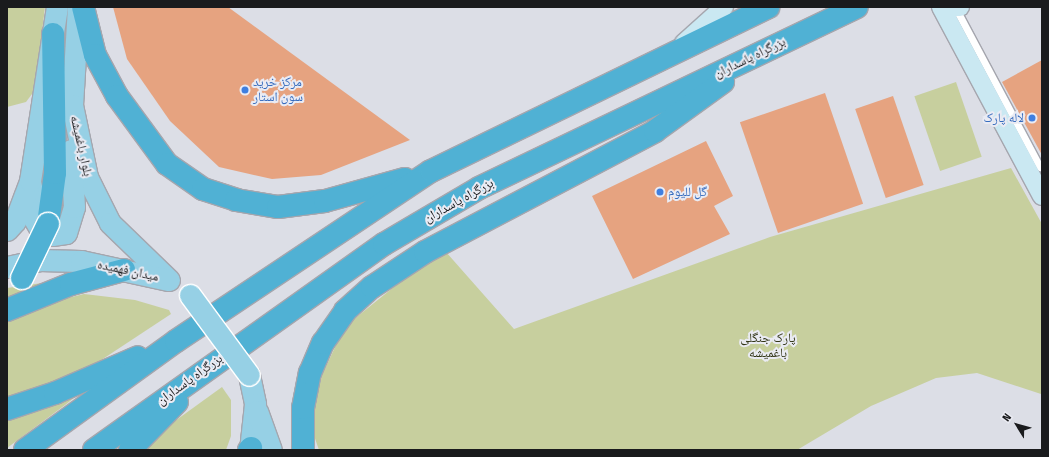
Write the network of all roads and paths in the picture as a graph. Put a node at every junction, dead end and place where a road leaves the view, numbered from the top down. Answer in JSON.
{"nodes":[{"id":1,"x":57,"y":7,"type":"edge"},
{"id":2,"x":78,"y":7,"type":"edge"},
{"id":3,"x":83,"y":7,"type":"edge"},
{"id":4,"x":724,"y":7,"type":"edge"},
{"id":5,"x":768,"y":7,"type":"edge"},
{"id":6,"x":857,"y":7,"type":"edge"},
{"id":7,"x":953,"y":7,"type":"edge"},
{"id":8,"x":53,"y":34,"type":"junction"},
{"id":9,"x":769,"y":48,"type":"junction"},
{"id":10,"x":671,"y":55,"type":"junction"},
{"id":11,"x":72,"y":105,"type":"junction"},
{"id":12,"x":1040,"y":167,"type":"dead end"},
{"id":13,"x":431,"y":171,"type":"junction"},
{"id":14,"x":30,"y":181,"type":"junction"},
{"id":15,"x":1042,"y":196,"type":"edge"},
{"id":16,"x":7,"y":230,"type":"edge"},
{"id":17,"x":7,"y":267,"type":"edge"},
{"id":18,"x":124,"y":270,"type":"junction"},
{"id":19,"x":169,"y":280,"type":"junction"},
{"id":20,"x":7,"y":299,"type":"edge"},
{"id":21,"x":7,"y":310,"type":"edge"},
{"id":22,"x":176,"y":341,"type":"junction"},
{"id":23,"x":224,"y":355,"type":"junction"},
{"id":24,"x":7,"y":409,"type":"edge"},
{"id":25,"x":25,"y":450,"type":"edge"},
{"id":26,"x":94,"y":450,"type":"edge"},
{"id":27,"x":130,"y":450,"type":"edge"},
{"id":28,"x":255,"y":450,"type":"edge"},
{"id":29,"x":303,"y":450,"type":"edge"}],
"edges":[{"from":1,"to":8,"type":"main road"},
{"from":2,"to":11,"type":"main road","name":"بلوار باغمیشه"},
{"from":3,"to":13,"type":"highway"},
{"from":4,"to":10,"type":"street"},
{"from":5,"to":10,"type":"highway"},
{"from":6,"to":9,"type":"highway","name":"بزرگراه پاسداران"},
{"from":7,"to":12,"type":"lane"},
{"from":7,"to":15,"type":"street"},
{"from":8,"to":14,"type":"main road"},
{"from":8,"to":20,"type":"highway","bridge":true},
{"from":9,"to":23,"type":"highway","name":"بزرگراه پاسداران"},
{"from":9,"to":29,"type":"highway"},
{"from":10,"to":13,"type":"highway"},
{"from":11,"to":14,"type":"main road"},
{"from":11,"to":19,"type":"main road","name":"بلوار باغمیشه"},
{"from":13,"to":22,"type":"highway"},
{"from":14,"to":16,"type":"main road"},
{"from":17,"to":18,"type":"main road","name":"میدان فهمیده"},
{"from":18,"to":19,"type":"main road","name":"میدان فهمیده"},
{"from":18,"to":21,"type":"highway"},
{"from":19,"to":28,"type":"main road","name":"میدان فهمیده","bridge":true},
{"from":22,"to":24,"type":"highway"},
{"from":22,"to":25,"type":"highway"},
{"from":23,"to":26,"type":"highway","name":"بزرگراه پاسداران"},
{"from":23,"to":27,"type":"highway"}]}
